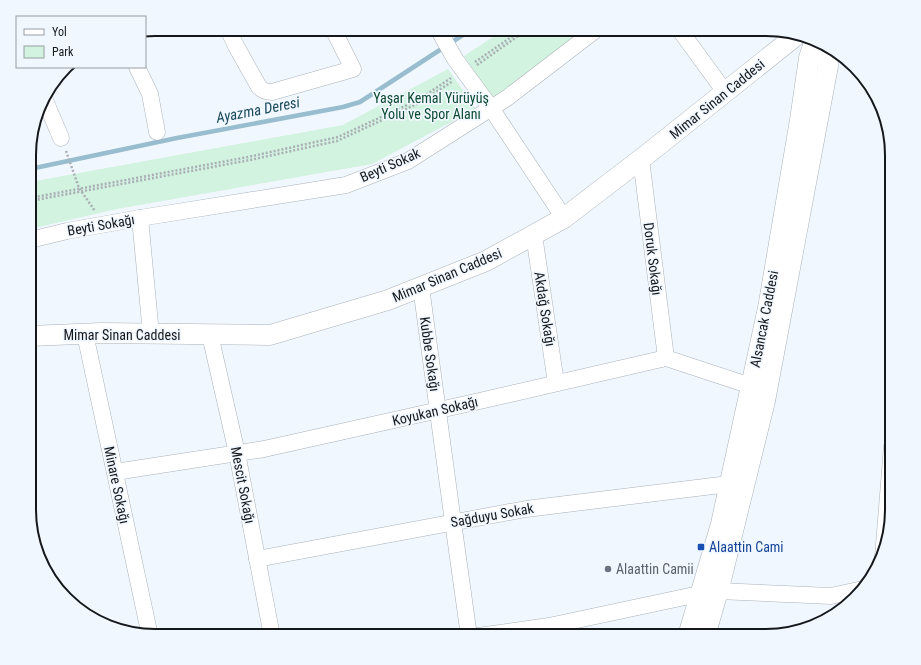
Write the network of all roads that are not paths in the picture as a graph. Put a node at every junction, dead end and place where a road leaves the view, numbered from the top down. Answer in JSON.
{"nodes":[{"id":1,"x":232,"y":36,"type":"edge"},
{"id":2,"x":336,"y":36,"type":"edge"},
{"id":3,"x":442,"y":36,"type":"edge"},
{"id":4,"x":588,"y":36,"type":"edge"},
{"id":5,"x":684,"y":36,"type":"edge"},
{"id":6,"x":792,"y":39,"type":"edge"},
{"id":7,"x":813,"y":46,"type":"edge"},
{"id":8,"x":827,"y":53,"type":"edge"},
{"id":9,"x":137,"y":68,"type":"edge"},
{"id":10,"x":725,"y":92,"type":"junction"},
{"id":11,"x":47,"y":105,"type":"edge"},
{"id":12,"x":491,"y":108,"type":"junction"},
{"id":13,"x":157,"y":132,"type":"dead end"},
{"id":14,"x":63,"y":145,"type":"road end"},
{"id":15,"x":641,"y":160,"type":"junction"},
{"id":16,"x":173,"y":213,"type":"joint"},
{"id":17,"x":140,"y":218,"type":"junction"},
{"id":18,"x":564,"y":218,"type":"junction"},
{"id":19,"x":534,"y":234,"type":"junction"},
{"id":20,"x":36,"y":239,"type":"edge"},
{"id":21,"x":421,"y":287,"type":"junction"},
{"id":22,"x":85,"y":334,"type":"junction"},
{"id":23,"x":151,"y":334,"type":"junction"},
{"id":24,"x":210,"y":334,"type":"junction"},
{"id":25,"x":36,"y":336,"type":"edge"},
{"id":26,"x":666,"y":358,"type":"junction"},
{"id":27,"x":556,"y":383,"type":"junction"},
{"id":28,"x":751,"y":386,"type":"junction"},
{"id":29,"x":438,"y":411,"type":"junction"},
{"id":30,"x":237,"y":453,"type":"junction"},
{"id":31,"x":115,"y":472,"type":"junction"},
{"id":32,"x":729,"y":484,"type":"junction"},
{"id":33,"x":453,"y":522,"type":"junction"},
{"id":34,"x":257,"y":559,"type":"junction"},
{"id":35,"x":852,"y":591,"type":"edge"},
{"id":36,"x":709,"y":593,"type":"junction"},
{"id":37,"x":149,"y":629,"type":"edge"},
{"id":38,"x":271,"y":629,"type":"edge"},
{"id":39,"x":468,"y":629,"type":"edge"},
{"id":40,"x":528,"y":629,"type":"edge"},
{"id":41,"x":691,"y":629,"type":"edge"},
{"id":42,"x":706,"y":629,"type":"edge"}],
"edges":[{"from":1,"to":2,"type":"street"},
{"from":3,"to":12,"type":"street"},
{"from":4,"to":12,"type":"street","name":"Beyti Sokak"},
{"from":5,"to":10,"type":"street"},
{"from":6,"to":10,"type":"street","name":"Mimar Sinan Caddesi"},
{"from":7,"to":28,"type":"street","name":"Alsancak Caddesi"},
{"from":8,"to":36,"type":"street","name":"Alsancak Caddesi"},
{"from":9,"to":13,"type":"street"},
{"from":10,"to":15,"type":"street","name":"Mimar Sinan Caddesi"},
{"from":11,"to":14,"type":"street"},
{"from":12,"to":16,"type":"street","name":"Beyti Sokak"},
{"from":12,"to":18,"type":"street"},
{"from":15,"to":18,"type":"street","name":"Mimar Sinan Caddesi"},
{"from":15,"to":26,"type":"street","name":"Doruk Sokağı"},
{"from":16,"to":17,"type":"street","name":"Beyti Sokağı"},
{"from":17,"to":20,"type":"street","name":"Beyti Sokağı"},
{"from":17,"to":23,"type":"street"},
{"from":18,"to":19,"type":"street","name":"Mimar Sinan Caddesi"},
{"from":19,"to":21,"type":"street","name":"Mimar Sinan Caddesi"},
{"from":19,"to":27,"type":"street","name":"Akdağ Sokağı"},
{"from":21,"to":24,"type":"street","name":"Mimar Sinan Caddesi"},
{"from":21,"to":29,"type":"street","name":"Kubbe Sokağı"},
{"from":22,"to":23,"type":"street","name":"Mimar Sinan Caddesi"},
{"from":22,"to":25,"type":"street","name":"Mimar Sinan Caddesi"},
{"from":22,"to":31,"type":"street","name":"Minare Sokağı"},
{"from":23,"to":24,"type":"street","name":"Mimar Sinan Caddesi"},
{"from":24,"to":30,"type":"street","name":"Mescit Sokağı"},
{"from":26,"to":27,"type":"street","name":"Koyukan Sokağı"},
{"from":26,"to":28,"type":"street"},
{"from":27,"to":29,"type":"street","name":"Koyukan Sokağı"},
{"from":28,"to":32,"type":"street","name":"Alsancak Caddesi"},
{"from":29,"to":30,"type":"street","name":"Koyukan Sokağı"},
{"from":29,"to":33,"type":"street","name":"Kubbe Sokağı"},
{"from":30,"to":31,"type":"street","name":"Koyukan Sokağı"},
{"from":30,"to":34,"type":"street","name":"Mescit Sokağı"},
{"from":31,"to":37,"type":"street","name":"Minare Sokağı"},
{"from":32,"to":33,"type":"street","name":"Sağduyu Sokak"},
{"from":32,"to":36,"type":"street","name":"Alsancak Caddesi"},
{"from":33,"to":34,"type":"street","name":"Sağduyu Sokak"},
{"from":33,"to":39,"type":"street","name":"Kubbe Sokağı"},
{"from":34,"to":38,"type":"street","name":"Mescit Sokağı"},
{"from":35,"to":36,"type":"street"},
{"from":36,"to":40,"type":"street"},
{"from":36,"to":41,"type":"street","name":"Alsancak Caddesi"},
{"from":36,"to":42,"type":"street","name":"Alsancak Caddesi"}]}
